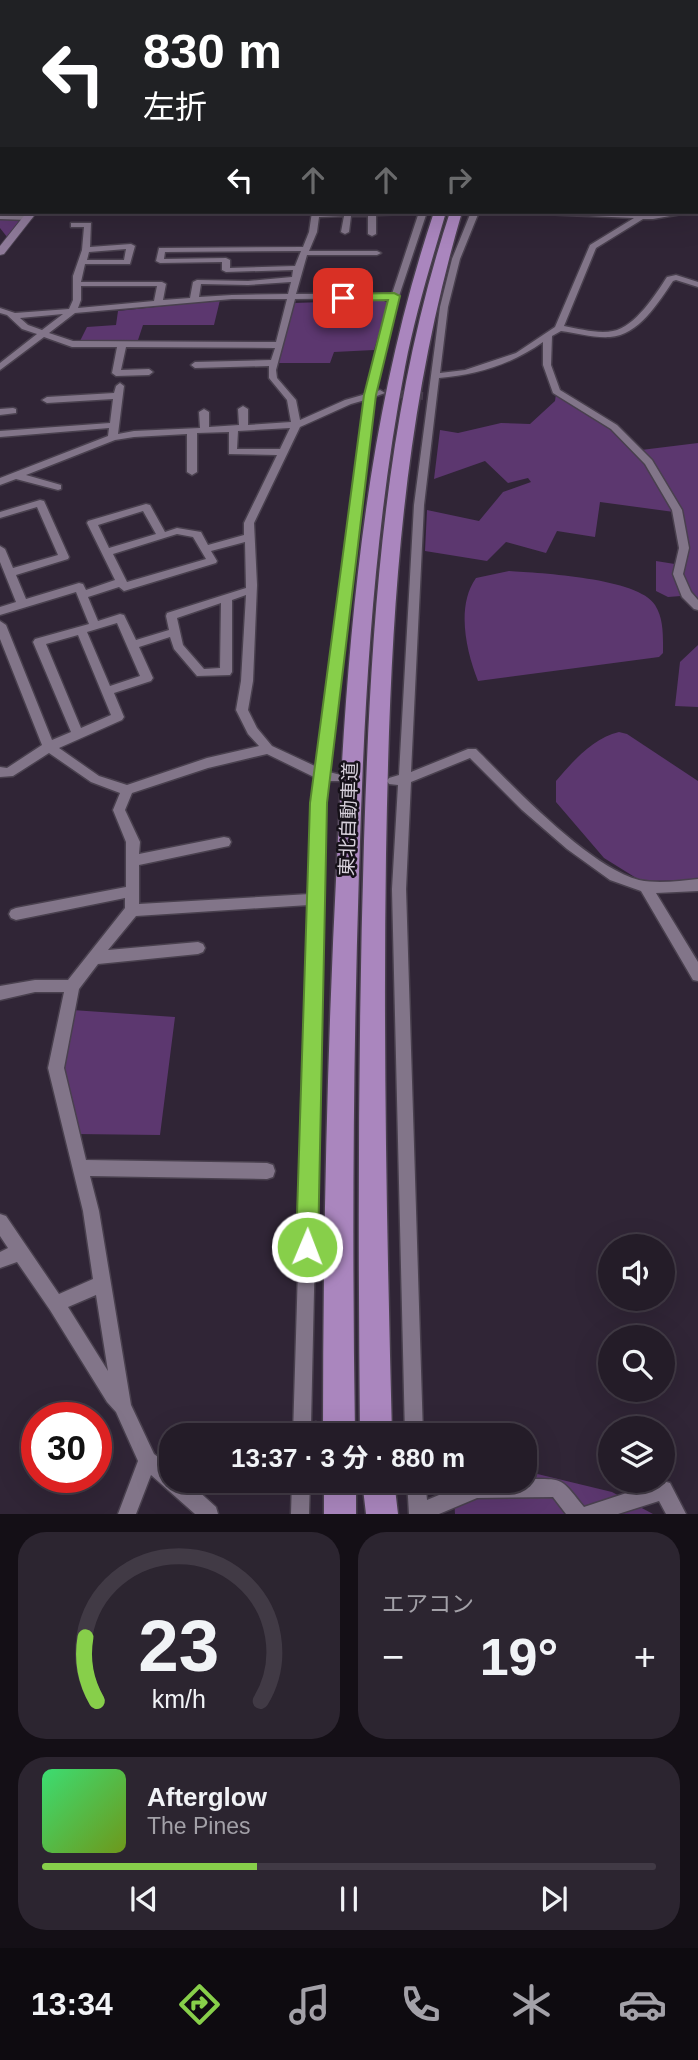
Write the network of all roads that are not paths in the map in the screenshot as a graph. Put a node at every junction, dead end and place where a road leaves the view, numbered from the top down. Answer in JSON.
{"nodes":[{"id":1,"x":316,"y":214,"type":"edge"},
{"id":2,"x":348,"y":214,"type":"edge"},
{"id":3,"x":377,"y":214,"type":"edge"},
{"id":4,"x":421,"y":214,"type":"edge"},
{"id":5,"x":439,"y":214,"type":"edge"},
{"id":6,"x":455,"y":214,"type":"edge"},
{"id":7,"x":474,"y":214,"type":"edge"},
{"id":8,"x":647,"y":214,"type":"edge"},
{"id":9,"x":30,"y":215,"type":"edge"},
{"id":10,"x":0,"y":217,"type":"edge"},
{"id":11,"x":74,"y":225,"type":"dead end"},
{"id":12,"x":345,"y":232,"type":"dead end"},
{"id":13,"x":372,"y":234,"type":"dead end"},
{"id":14,"x":86,"y":250,"type":"junction"},
{"id":15,"x":305,"y":251,"type":"junction"},
{"id":16,"x":0,"y":252,"type":"edge"},
{"id":17,"x":377,"y":253,"type":"dead end"},
{"id":18,"x":84,"y":262,"type":"junction"},
{"id":19,"x":168,"y":262,"type":"junction"},
{"id":20,"x":298,"y":268,"type":"junction"},
{"id":21,"x":296,"y":279,"type":"junction"},
{"id":22,"x":79,"y":284,"type":"junction"},
{"id":23,"x":162,"y":284,"type":"junction"},
{"id":24,"x":698,"y":285,"type":"edge"},
{"id":25,"x":293,"y":294,"type":"junction"},
{"id":26,"x":394,"y":296,"type":"junction"},
{"id":27,"x":194,"y":301,"type":"junction"},
{"id":28,"x":158,"y":304,"type":"junction"},
{"id":29,"x":0,"y":310,"type":"edge"},
{"id":30,"x":72,"y":311,"type":"junction"},
{"id":31,"x":13,"y":316,"type":"junction"},
{"id":32,"x":0,"y":317,"type":"edge"},
{"id":33,"x":559,"y":328,"type":"junction"},
{"id":34,"x":41,"y":334,"type":"junction"},
{"id":35,"x":548,"y":336,"type":"junction"},
{"id":36,"x":122,"y":344,"type":"junction"},
{"id":37,"x":280,"y":345,"type":"junction"},
{"id":38,"x":274,"y":363,"type":"junction"},
{"id":39,"x":195,"y":365,"type":"dead end"},
{"id":40,"x":0,"y":367,"type":"edge"},
{"id":41,"x":149,"y":372,"type":"dead end"},
{"id":42,"x":436,"y":376,"type":"junction"},
{"id":43,"x":375,"y":394,"type":"junction"},
{"id":44,"x":47,"y":400,"type":"dead end"},
{"id":45,"x":243,"y":409,"type":"dead end"},
{"id":46,"x":13,"y":411,"type":"dead end"},
{"id":47,"x":0,"y":412,"type":"edge"},
{"id":48,"x":204,"y":412,"type":"dead end"},
{"id":49,"x":114,"y":425,"type":"junction"},
{"id":50,"x":296,"y":425,"type":"junction"},
{"id":51,"x":239,"y":428,"type":"junction"},
{"id":52,"x":192,"y":430,"type":"junction"},
{"id":53,"x":205,"y":430,"type":"junction"},
{"id":54,"x":0,"y":434,"type":"edge"},
{"id":55,"x":113,"y":438,"type":"junction"},
{"id":56,"x":282,"y":452,"type":"junction"},
{"id":57,"x":192,"y":472,"type":"dead end"},
{"id":58,"x":20,"y":477,"type":"junction"},
{"id":59,"x":0,"y":482,"type":"edge"},
{"id":60,"x":58,"y":487,"type":"dead end"},
{"id":61,"x":0,"y":515,"type":"edge"},
{"id":62,"x":162,"y":536,"type":"junction"},
{"id":63,"x":250,"y":537,"type":"junction"},
{"id":64,"x":0,"y":549,"type":"edge"},
{"id":65,"x":205,"y":549,"type":"junction"},
{"id":66,"x":106,"y":552,"type":"junction"},
{"id":67,"x":10,"y":573,"type":"junction"},
{"id":68,"x":121,"y":582,"type":"junction"},
{"id":69,"x":251,"y":590,"type":"junction"},
{"id":70,"x":82,"y":594,"type":"junction"},
{"id":71,"x":226,"y":598,"type":"junction"},
{"id":72,"x":22,"y":604,"type":"junction"},
{"id":73,"x":698,"y":606,"type":"edge"},
{"id":74,"x":0,"y":611,"type":"edge"},
{"id":75,"x":0,"y":625,"type":"edge"},
{"id":76,"x":95,"y":626,"type":"junction"},
{"id":77,"x":81,"y":630,"type":"junction"},
{"id":78,"x":174,"y":632,"type":"junction"},
{"id":79,"x":133,"y":645,"type":"junction"},
{"id":80,"x":107,"y":691,"type":"junction"},
{"id":81,"x":78,"y":735,"type":"junction"},
{"id":82,"x":49,"y":747,"type":"junction"},
{"id":83,"x":268,"y":749,"type":"junction"},
{"id":84,"x":0,"y":772,"type":"edge"},
{"id":85,"x":330,"y":777,"type":"junction"},
{"id":86,"x":400,"y":780,"type":"junction"},
{"id":87,"x":127,"y":790,"type":"junction"},
{"id":88,"x":223,"y":842,"type":"dead end"},
{"id":89,"x":133,"y":861,"type":"junction"},
{"id":90,"x":698,"y":885,"type":"edge"},
{"id":91,"x":646,"y":886,"type":"junction"},
{"id":92,"x":132,"y":891,"type":"junction"},
{"id":93,"x":316,"y":899,"type":"junction"},
{"id":94,"x":132,"y":910,"type":"junction"},
{"id":95,"x":16,"y":914,"type":"dead end"},
{"id":96,"x":198,"y":948,"type":"dead end"},
{"id":97,"x":94,"y":958,"type":"junction"},
{"id":98,"x":698,"y":975,"type":"edge"},
{"id":99,"x":72,"y":986,"type":"junction"},
{"id":100,"x":0,"y":992,"type":"edge"},
{"id":101,"x":81,"y":1168,"type":"junction"},
{"id":102,"x":267,"y":1171,"type":"dead end"},
{"id":103,"x":0,"y":1222,"type":"edge"},
{"id":104,"x":20,"y":1252,"type":"junction"},
{"id":105,"x":0,"y":1260,"type":"edge"},
{"id":106,"x":103,"y":1283,"type":"junction"},
{"id":107,"x":56,"y":1304,"type":"junction"},
{"id":108,"x":122,"y":1406,"type":"junction"},
{"id":109,"x":309,"y":1423,"type":"edge"},
{"id":110,"x":339,"y":1423,"type":"edge"},
{"id":111,"x":376,"y":1423,"type":"edge"},
{"id":112,"x":410,"y":1423,"type":"edge"},
{"id":113,"x":147,"y":1461,"type":"junction"},
{"id":114,"x":159,"y":1470,"type":"edge"},
{"id":115,"x":186,"y":1493,"type":"edge"},
{"id":116,"x":301,"y":1493,"type":"edge"},
{"id":117,"x":340,"y":1493,"type":"edge"},
{"id":118,"x":379,"y":1493,"type":"edge"},
{"id":119,"x":417,"y":1493,"type":"edge"},
{"id":120,"x":127,"y":1514,"type":"edge"},
{"id":121,"x":209,"y":1514,"type":"edge"},
{"id":122,"x":300,"y":1514,"type":"edge"},
{"id":123,"x":340,"y":1514,"type":"edge"},
{"id":124,"x":381,"y":1514,"type":"edge"},
{"id":125,"x":418,"y":1514,"type":"edge"},
{"id":126,"x":578,"y":1514,"type":"edge"},
{"id":127,"x":589,"y":1514,"type":"edge"},
{"id":128,"x":677,"y":1514,"type":"edge"}],
"edges":[{"from":1,"to":15,"type":"street"},
{"from":2,"to":12,"type":"street"},
{"from":3,"to":13,"type":"street"},
{"from":4,"to":26,"type":"street"},
{"from":5,"to":110,"type":"highway","name":"東北自動車道"},
{"from":6,"to":111,"type":"highway","name":"東北自動車道"},
{"from":7,"to":42,"type":"street"},
{"from":8,"to":33,"type":"street"},
{"from":9,"to":10,"type":"street"},
{"from":9,"to":16,"type":"street"},
{"from":11,"to":14,"type":"street"},
{"from":14,"to":18,"type":"street"},
{"from":14,"to":18,"type":"street"},
{"from":15,"to":17,"type":"street"},
{"from":15,"to":19,"type":"street"},
{"from":15,"to":20,"type":"street"},
{"from":18,"to":22,"type":"street"},
{"from":19,"to":20,"type":"street"},
{"from":19,"to":23,"type":"street"},
{"from":20,"to":21,"type":"street"},
{"from":21,"to":25,"type":"street"},
{"from":21,"to":27,"type":"street"},
{"from":22,"to":23,"type":"street"},
{"from":22,"to":30,"type":"street"},
{"from":23,"to":28,"type":"street"},
{"from":24,"to":33,"type":"street"},
{"from":25,"to":26,"type":"street"},
{"from":25,"to":27,"type":"street"},
{"from":25,"to":37,"type":"street"},
{"from":26,"to":43,"type":"street"},
{"from":27,"to":28,"type":"street"},
{"from":28,"to":30,"type":"street"},
{"from":29,"to":31,"type":"street"},
{"from":30,"to":31,"type":"street"},
{"from":30,"to":34,"type":"street"},
{"from":31,"to":32,"type":"street"},
{"from":31,"to":34,"type":"street"},
{"from":33,"to":35,"type":"street"},
{"from":34,"to":36,"type":"street"},
{"from":34,"to":40,"type":"street"},
{"from":35,"to":42,"type":"street"},
{"from":35,"to":73,"type":"street"},
{"from":36,"to":37,"type":"street"},
{"from":36,"to":41,"type":"street"},
{"from":37,"to":38,"type":"street"},
{"from":38,"to":39,"type":"street"},
{"from":38,"to":50,"type":"street"},
{"from":42,"to":86,"type":"street"},
{"from":43,"to":50,"type":"street"},
{"from":43,"to":85,"type":"street"},
{"from":44,"to":49,"type":"street"},
{"from":45,"to":51,"type":"street"},
{"from":46,"to":47,"type":"street"},
{"from":48,"to":53,"type":"street"},
{"from":49,"to":54,"type":"street"},
{"from":49,"to":55,"type":"street"},
{"from":50,"to":51,"type":"street"},
{"from":50,"to":56,"type":"street"},
{"from":51,"to":53,"type":"street"},
{"from":51,"to":56,"type":"street"},
{"from":52,"to":53,"type":"street"},
{"from":52,"to":55,"type":"street"},
{"from":52,"to":57,"type":"street"},
{"from":55,"to":58,"type":"street"},
{"from":56,"to":63,"type":"street"},
{"from":58,"to":59,"type":"street"},
{"from":58,"to":60,"type":"street"},
{"from":61,"to":67,"type":"street"},
{"from":62,"to":65,"type":"street"},
{"from":62,"to":66,"type":"street"},
{"from":62,"to":66,"type":"street"},
{"from":63,"to":65,"type":"street"},
{"from":63,"to":69,"type":"street"},
{"from":64,"to":67,"type":"street"},
{"from":65,"to":68,"type":"street"},
{"from":66,"to":68,"type":"street"},
{"from":67,"to":72,"type":"street"},
{"from":68,"to":70,"type":"street"},
{"from":69,"to":71,"type":"street"},
{"from":69,"to":83,"type":"street"},
{"from":70,"to":72,"type":"street"},
{"from":70,"to":76,"type":"street"},
{"from":71,"to":78,"type":"street"},
{"from":71,"to":78,"type":"street"},
{"from":72,"to":74,"type":"street"},
{"from":75,"to":82,"type":"street"},
{"from":76,"to":77,"type":"street"},
{"from":76,"to":79,"type":"street"},
{"from":77,"to":80,"type":"street"},
{"from":77,"to":81,"type":"street"},
{"from":78,"to":79,"type":"street"},
{"from":79,"to":80,"type":"street"},
{"from":80,"to":81,"type":"street"},
{"from":81,"to":82,"type":"street"},
{"from":82,"to":84,"type":"street"},
{"from":82,"to":87,"type":"street"},
{"from":83,"to":85,"type":"street"},
{"from":83,"to":87,"type":"street"},
{"from":85,"to":93,"type":"street"},
{"from":86,"to":91,"type":"street"},
{"from":86,"to":112,"type":"street"},
{"from":87,"to":89,"type":"street"},
{"from":88,"to":89,"type":"street"},
{"from":89,"to":92,"type":"street"},
{"from":90,"to":91,"type":"street"},
{"from":91,"to":98,"type":"street"},
{"from":92,"to":94,"type":"street"},
{"from":92,"to":95,"type":"street"},
{"from":93,"to":94,"type":"street"},
{"from":93,"to":109,"type":"street"},
{"from":94,"to":97,"type":"street"},
{"from":96,"to":97,"type":"street"},
{"from":97,"to":99,"type":"street"},
{"from":99,"to":100,"type":"street"},
{"from":99,"to":101,"type":"street"},
{"from":101,"to":102,"type":"street"},
{"from":101,"to":106,"type":"street"},
{"from":103,"to":104,"type":"street"},
{"from":104,"to":105,"type":"street"},
{"from":104,"to":107,"type":"street"},
{"from":106,"to":107,"type":"street"},
{"from":106,"to":108,"type":"street"},
{"from":107,"to":108,"type":"street"},
{"from":108,"to":113,"type":"street"},
{"from":113,"to":114,"type":"street"},
{"from":113,"to":120,"type":"street"},
{"from":115,"to":121,"type":"street"},
{"from":116,"to":122,"type":"street"},
{"from":117,"to":123,"type":"highway"},
{"from":118,"to":124,"type":"highway"},
{"from":119,"to":125,"type":"street"},
{"from":125,"to":126,"type":"street"},
{"from":127,"to":128,"type":"street"}]}
